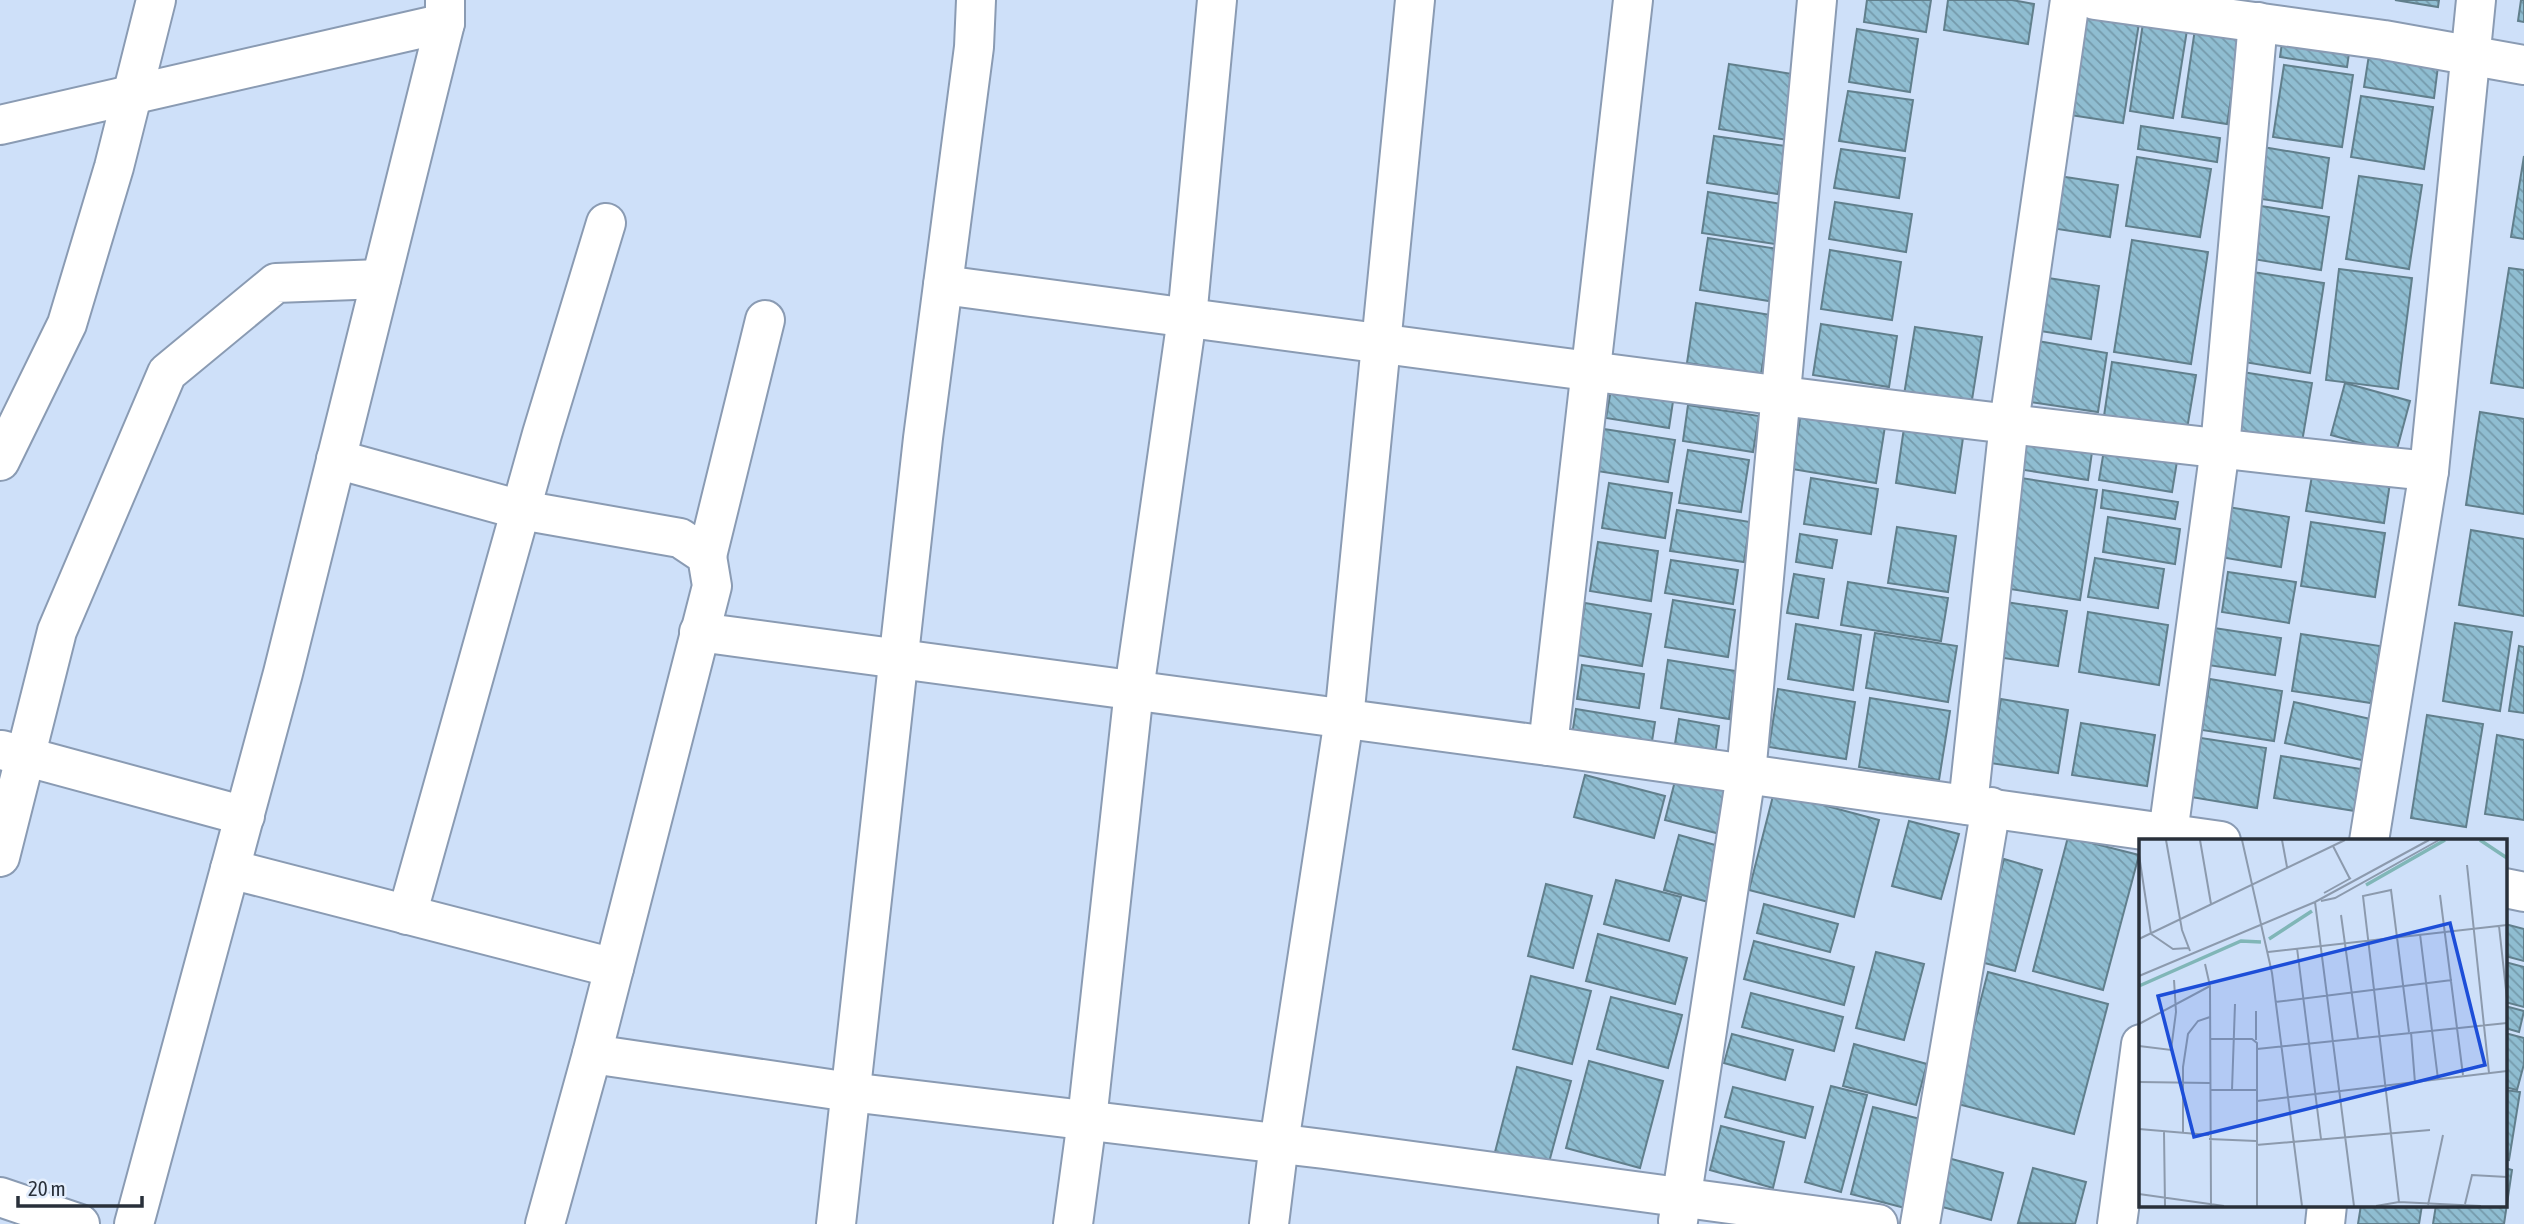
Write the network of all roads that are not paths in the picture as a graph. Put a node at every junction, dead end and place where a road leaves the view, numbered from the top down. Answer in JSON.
{"nodes":[{"id":1,"x":156,"y":0,"type":"edge"},
{"id":2,"x":976,"y":0,"type":"edge"},
{"id":3,"x":1217,"y":0,"type":"edge"},
{"id":4,"x":1415,"y":0,"type":"edge"},
{"id":5,"x":1633,"y":0,"type":"edge"},
{"id":6,"x":1817,"y":0,"type":"edge"},
{"id":7,"x":2070,"y":0,"type":"edge"},
{"id":8,"x":2095,"y":0,"type":"edge"},
{"id":9,"x":2476,"y":0,"type":"edge"},
{"id":10,"x":445,"y":11,"type":"edge"},
{"id":11,"x":2258,"y":22,"type":"junction"},
{"id":12,"x":2470,"y":55,"type":"junction"},
{"id":13,"x":2524,"y":65,"type":"edge"},
{"id":14,"x":131,"y":95,"type":"junction"},
{"id":15,"x":0,"y":125,"type":"edge"},
{"id":16,"x":606,"y":223,"type":"dead end"},
{"id":17,"x":382,"y":278,"type":"junction"},
{"id":18,"x":943,"y":285,"type":"junction"},
{"id":19,"x":1187,"y":318,"type":"junction"},
{"id":20,"x":765,"y":320,"type":"dead end"},
{"id":21,"x":1381,"y":344,"type":"junction"},
{"id":22,"x":1591,"y":371,"type":"junction"},
{"id":23,"x":1780,"y":394,"type":"junction"},
{"id":24,"x":2009,"y":423,"type":"junction"},
{"id":25,"x":2220,"y":448,"type":"junction"},
{"id":26,"x":336,"y":459,"type":"junction"},
{"id":27,"x":0,"y":461,"type":"edge"},
{"id":28,"x":2429,"y":471,"type":"junction"},
{"id":29,"x":521,"y":510,"type":"junction"},
{"id":30,"x":707,"y":556,"type":"junction"},
{"id":31,"x":699,"y":632,"type":"junction"},
{"id":32,"x":898,"y":658,"type":"junction"},
{"id":33,"x":1134,"y":690,"type":"junction"},
{"id":34,"x":1344,"y":719,"type":"junction"},
{"id":35,"x":1548,"y":746,"type":"junction"},
{"id":36,"x":13,"y":753,"type":"edge"},
{"id":37,"x":1746,"y":774,"type":"junction"},
{"id":38,"x":1980,"y":806,"type":"junction"},
{"id":39,"x":245,"y":816,"type":"junction"},
{"id":40,"x":2168,"y":836,"type":"edge"},
{"id":41,"x":2200,"y":839,"type":"edge"},
{"id":42,"x":2369,"y":839,"type":"edge"},
{"id":43,"x":0,"y":857,"type":"edge"},
{"id":44,"x":230,"y":869,"type":"junction"},
{"id":45,"x":2506,"y":888,"type":"edge"},
{"id":46,"x":2524,"y":892,"type":"edge"},
{"id":47,"x":407,"y":915,"type":"junction"},
{"id":48,"x":614,"y":968,"type":"junction"},
{"id":49,"x":592,"y":1054,"type":"junction"},
{"id":50,"x":2139,"y":1059,"type":"edge"},
{"id":51,"x":850,"y":1092,"type":"junction"},
{"id":52,"x":1087,"y":1120,"type":"junction"},
{"id":53,"x":1279,"y":1143,"type":"junction"},
{"id":54,"x":0,"y":1197,"type":"edge"},
{"id":55,"x":2327,"y":1206,"type":"edge"},
{"id":56,"x":1679,"y":1211,"type":"edge"},
{"id":57,"x":80,"y":1224,"type":"edge"},
{"id":58,"x":134,"y":1224,"type":"edge"},
{"id":59,"x":545,"y":1224,"type":"edge"},
{"id":60,"x":836,"y":1224,"type":"edge"},
{"id":61,"x":1073,"y":1224,"type":"edge"},
{"id":62,"x":1269,"y":1224,"type":"edge"},
{"id":63,"x":1878,"y":1224,"type":"edge"},
{"id":64,"x":1920,"y":1224,"type":"edge"},
{"id":65,"x":2117,"y":1224,"type":"edge"},
{"id":66,"x":2325,"y":1224,"type":"edge"}],
"edges":[{"from":1,"to":14,"type":"street"},
{"from":2,"to":18,"type":"street"},
{"from":3,"to":19,"type":"street"},
{"from":4,"to":21,"type":"street"},
{"from":5,"to":22,"type":"street"},
{"from":6,"to":23,"type":"street"},
{"from":7,"to":24,"type":"street"},
{"from":8,"to":11,"type":"street"},
{"from":9,"to":12,"type":"street"},
{"from":10,"to":14,"type":"street"},
{"from":10,"to":17,"type":"street"},
{"from":11,"to":12,"type":"street"},
{"from":11,"to":25,"type":"street"},
{"from":12,"to":13,"type":"street"},
{"from":12,"to":28,"type":"street"},
{"from":14,"to":15,"type":"street"},
{"from":14,"to":27,"type":"street"},
{"from":16,"to":29,"type":"street"},
{"from":17,"to":26,"type":"street"},
{"from":17,"to":36,"type":"street"},
{"from":18,"to":19,"type":"street"},
{"from":18,"to":32,"type":"street"},
{"from":19,"to":21,"type":"street"},
{"from":19,"to":33,"type":"street"},
{"from":20,"to":30,"type":"street"},
{"from":21,"to":22,"type":"street"},
{"from":21,"to":34,"type":"street"},
{"from":22,"to":23,"type":"street"},
{"from":22,"to":35,"type":"street"},
{"from":23,"to":24,"type":"street"},
{"from":23,"to":37,"type":"street"},
{"from":24,"to":25,"type":"street"},
{"from":24,"to":38,"type":"street"},
{"from":25,"to":28,"type":"street"},
{"from":25,"to":40,"type":"street"},
{"from":26,"to":29,"type":"street"},
{"from":26,"to":39,"type":"street"},
{"from":28,"to":42,"type":"street"},
{"from":29,"to":30,"type":"street"},
{"from":29,"to":47,"type":"street"},
{"from":30,"to":31,"type":"street"},
{"from":31,"to":32,"type":"street"},
{"from":31,"to":48,"type":"street"},
{"from":32,"to":33,"type":"street"},
{"from":32,"to":51,"type":"street"},
{"from":33,"to":34,"type":"street"},
{"from":33,"to":52,"type":"street"},
{"from":34,"to":35,"type":"street"},
{"from":34,"to":53,"type":"street"},
{"from":35,"to":37,"type":"street"},
{"from":36,"to":39,"type":"street"},
{"from":36,"to":43,"type":"street"},
{"from":37,"to":38,"type":"street"},
{"from":37,"to":56,"type":"street"},
{"from":38,"to":40,"type":"street"},
{"from":38,"to":64,"type":"street"},
{"from":39,"to":44,"type":"street"},
{"from":40,"to":41,"type":"street"},
{"from":44,"to":47,"type":"street"},
{"from":44,"to":58,"type":"street"},
{"from":45,"to":46,"type":"street"},
{"from":47,"to":48,"type":"street"},
{"from":48,"to":49,"type":"street"},
{"from":49,"to":51,"type":"street"},
{"from":49,"to":59,"type":"street"},
{"from":50,"to":65,"type":"street"},
{"from":51,"to":52,"type":"street"},
{"from":51,"to":60,"type":"street"},
{"from":52,"to":53,"type":"street"},
{"from":52,"to":61,"type":"street"},
{"from":53,"to":56,"type":"street"},
{"from":53,"to":62,"type":"street"},
{"from":54,"to":57,"type":"street"},
{"from":55,"to":66,"type":"street"},
{"from":56,"to":63,"type":"street"}]}
